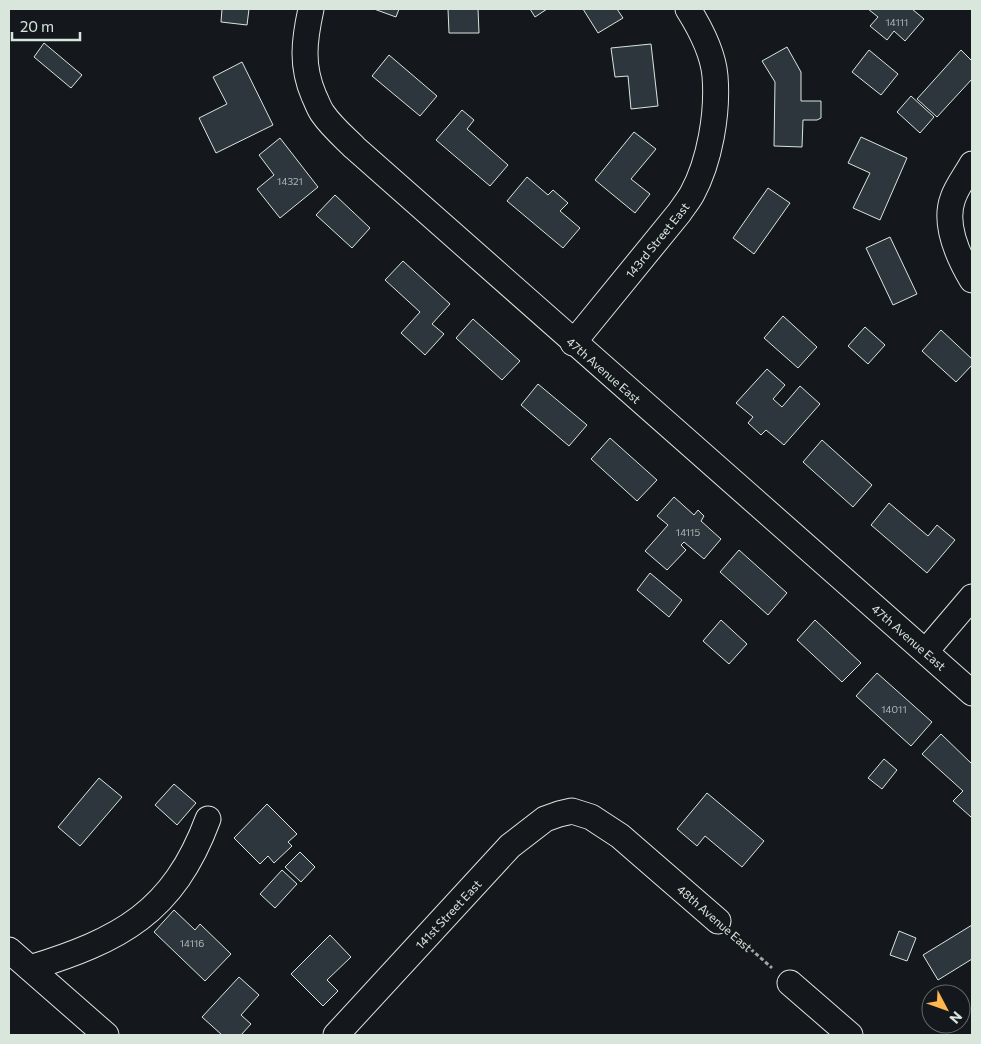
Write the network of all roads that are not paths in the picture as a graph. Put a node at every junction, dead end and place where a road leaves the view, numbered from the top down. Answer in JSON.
{"nodes":[{"id":1,"x":311,"y":9,"type":"edge"},
{"id":2,"x":688,"y":9,"type":"edge"},
{"id":3,"x":972,"y":164,"type":"edge"},
{"id":4,"x":972,"y":280,"type":"edge"},
{"id":5,"x":573,"y":343,"type":"junction"},
{"id":6,"x":972,"y":597,"type":"edge"},
{"id":7,"x":926,"y":651,"type":"junction"},
{"id":8,"x":972,"y":693,"type":"edge"},
{"id":9,"x":572,"y":811,"type":"joint"},
{"id":10,"x":208,"y":819,"type":"dead end"},
{"id":11,"x":718,"y":921,"type":"road end"},
{"id":12,"x":9,"y":950,"type":"edge"},
{"id":13,"x":30,"y":968,"type":"junction"},
{"id":14,"x":790,"y":983,"type":"road end"},
{"id":15,"x":106,"y":1035,"type":"edge"},
{"id":16,"x":336,"y":1035,"type":"edge"},
{"id":17,"x":850,"y":1035,"type":"edge"}],
"edges":[{"from":1,"to":5,"type":"street","name":"47th Avenue East"},
{"from":2,"to":5,"type":"street","name":"143rd Street East"},
{"from":3,"to":4,"type":"street"},
{"from":5,"to":7,"type":"street","name":"47th Avenue East"},
{"from":6,"to":7,"type":"street"},
{"from":7,"to":8,"type":"street","name":"47th Avenue East"},
{"from":9,"to":11,"type":"street","name":"48th Avenue East"},
{"from":9,"to":16,"type":"street","name":"141st Street East"},
{"from":10,"to":13,"type":"street"},
{"from":12,"to":13,"type":"street"},
{"from":13,"to":15,"type":"street"},
{"from":14,"to":17,"type":"street"}]}
